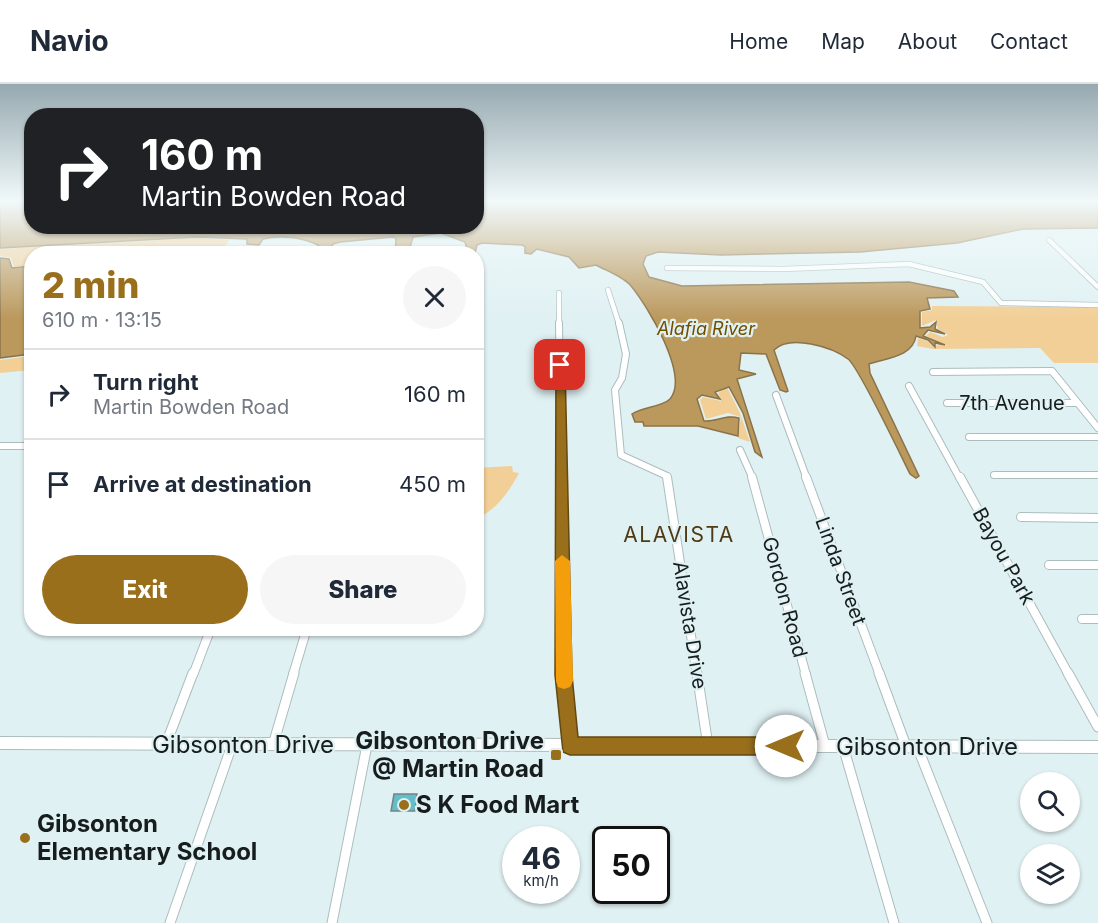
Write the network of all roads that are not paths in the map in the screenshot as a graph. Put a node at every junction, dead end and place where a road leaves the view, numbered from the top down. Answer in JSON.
{"nodes":[{"id":1,"x":1050,"y":240,"type":"dead end"},
{"id":2,"x":667,"y":268,"type":"dead end"},
{"id":3,"x":1098,"y":287,"type":"edge"},
{"id":4,"x":608,"y":290,"type":"dead end"},
{"id":5,"x":559,"y":293,"type":"dead end"},
{"id":6,"x":1098,"y":305,"type":"edge"},
{"id":7,"x":933,"y":372,"type":"dead end"},
{"id":8,"x":909,"y":386,"type":"dead end"},
{"id":9,"x":776,"y":395,"type":"dead end"},
{"id":10,"x":947,"y":403,"type":"dead end"},
{"id":11,"x":1077,"y":403,"type":"junction"},
{"id":12,"x":1098,"y":428,"type":"edge"},
{"id":13,"x":969,"y":437,"type":"dead end"},
{"id":14,"x":1098,"y":437,"type":"edge"},
{"id":15,"x":0,"y":446,"type":"edge"},
{"id":16,"x":24,"y":446,"type":"edge"},
{"id":17,"x":740,"y":450,"type":"dead end"},
{"id":18,"x":994,"y":475,"type":"dead end"},
{"id":19,"x":1098,"y":475,"type":"edge"},
{"id":20,"x":1021,"y":517,"type":"dead end"},
{"id":21,"x":1098,"y":518,"type":"edge"},
{"id":22,"x":1049,"y":565,"type":"dead end"},
{"id":23,"x":1098,"y":565,"type":"edge"},
{"id":24,"x":1082,"y":619,"type":"dead end"},
{"id":25,"x":1098,"y":619,"type":"edge"},
{"id":26,"x":208,"y":636,"type":"edge"},
{"id":27,"x":306,"y":636,"type":"edge"},
{"id":28,"x":1098,"y":727,"type":"edge"},
{"id":29,"x":0,"y":743,"type":"edge"},
{"id":30,"x":166,"y":744,"type":"junction"},
{"id":31,"x":232,"y":745,"type":"junction"},
{"id":32,"x":273,"y":745,"type":"junction"},
{"id":33,"x":367,"y":745,"type":"junction"},
{"id":34,"x":570,"y":746,"type":"junction"},
{"id":35,"x":708,"y":746,"type":"junction"},
{"id":36,"x":825,"y":746,"type":"junction"},
{"id":37,"x":843,"y":746,"type":"junction"},
{"id":38,"x":911,"y":747,"type":"junction"},
{"id":39,"x":1098,"y":747,"type":"edge"},
{"id":40,"x":170,"y":923,"type":"edge"},
{"id":41,"x":332,"y":923,"type":"edge"},
{"id":42,"x":894,"y":923,"type":"edge"},
{"id":43,"x":987,"y":923,"type":"edge"}],
"edges":[{"from":1,"to":3,"type":"street"},
{"from":2,"to":6,"type":"street"},
{"from":4,"to":35,"type":"street","name":"Alavista Drive"},
{"from":5,"to":34,"type":"street"},
{"from":7,"to":11,"type":"street"},
{"from":8,"to":28,"type":"street","name":"Bayou Park"},
{"from":9,"to":38,"type":"street","name":"Linda Street"},
{"from":10,"to":11,"type":"street","name":"7th Avenue"},
{"from":11,"to":12,"type":"street"},
{"from":13,"to":14,"type":"street"},
{"from":15,"to":16,"type":"street"},
{"from":17,"to":36,"type":"street","name":"Gordon Road"},
{"from":18,"to":19,"type":"street"},
{"from":20,"to":21,"type":"street"},
{"from":22,"to":23,"type":"street"},
{"from":24,"to":25,"type":"street"},
{"from":26,"to":30,"type":"street"},
{"from":27,"to":32,"type":"street"},
{"from":29,"to":30,"type":"main road","name":"Gibsonton Drive"},
{"from":30,"to":31,"type":"main road","name":"Gibsonton Drive"},
{"from":31,"to":32,"type":"main road","name":"Gibsonton Drive"},
{"from":31,"to":40,"type":"street"},
{"from":32,"to":33,"type":"main road","name":"Gibsonton Drive"},
{"from":33,"to":34,"type":"main road","name":"Gibsonton Drive"},
{"from":33,"to":41,"type":"street"},
{"from":34,"to":35,"type":"main road","name":"Gibsonton Drive"},
{"from":35,"to":36,"type":"main road","name":"Gibsonton Drive"},
{"from":36,"to":37,"type":"main road","name":"Gibsonton Drive"},
{"from":37,"to":38,"type":"main road","name":"Gibsonton Drive"},
{"from":37,"to":42,"type":"street"},
{"from":38,"to":39,"type":"main road","name":"Gibsonton Drive"},
{"from":38,"to":43,"type":"street","name":"Linda Street"}]}
